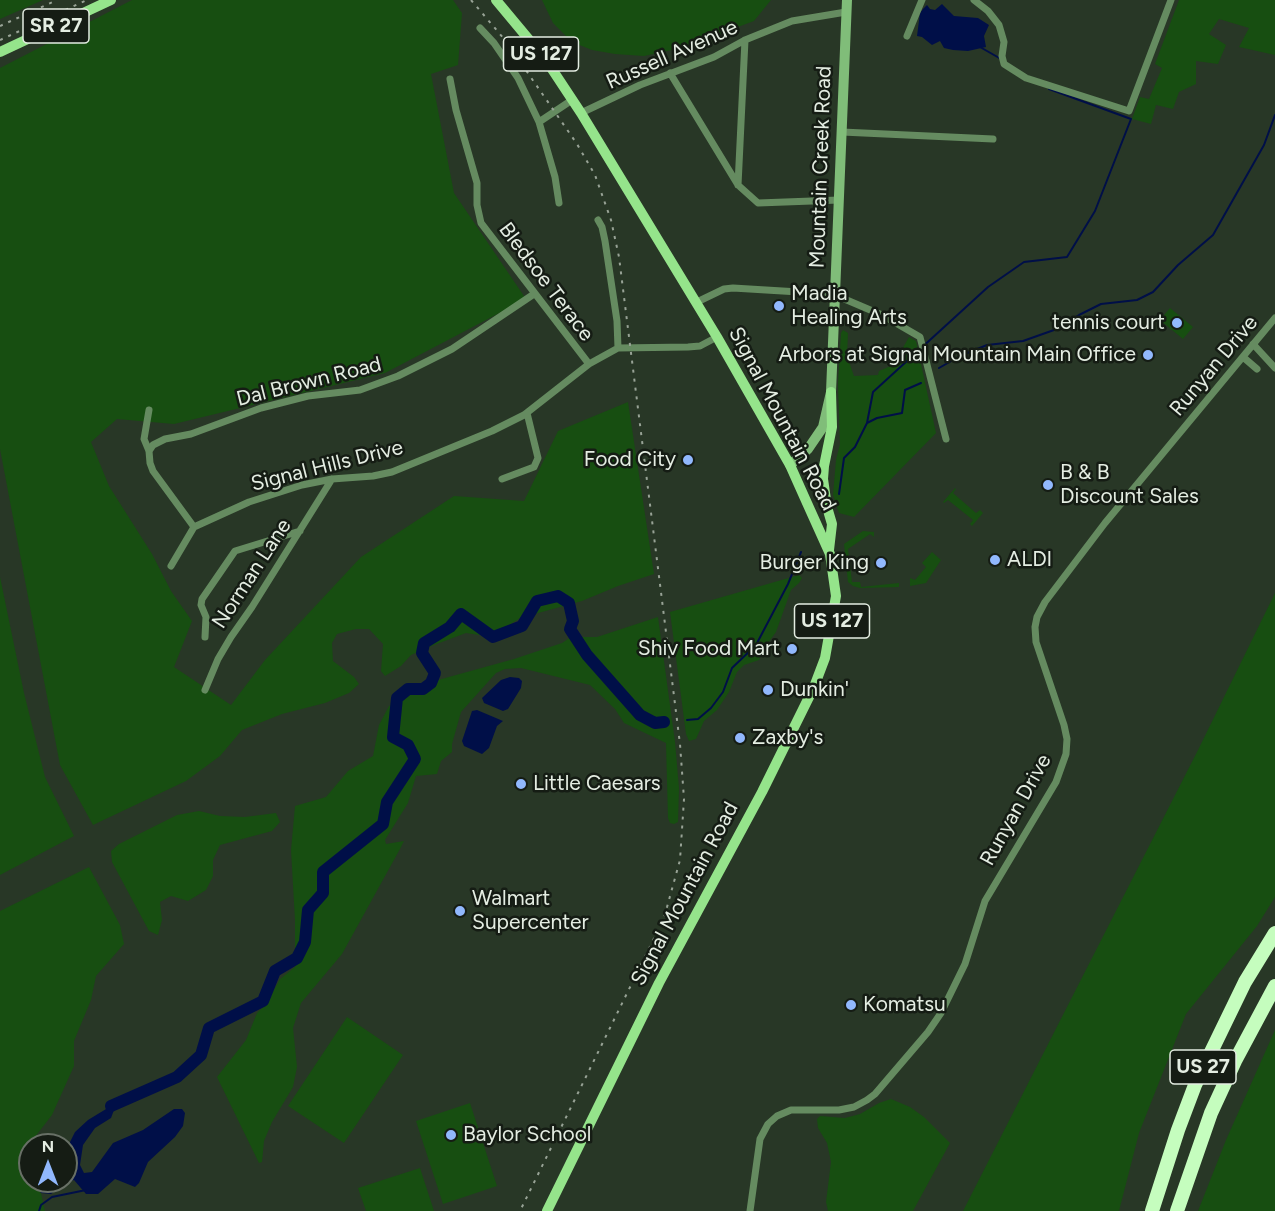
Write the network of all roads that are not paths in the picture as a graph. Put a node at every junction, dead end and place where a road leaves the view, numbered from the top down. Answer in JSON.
{"nodes":[{"id":1,"x":111,"y":0,"type":"edge"},
{"id":2,"x":496,"y":0,"type":"edge"},
{"id":3,"x":848,"y":0,"type":"edge"},
{"id":4,"x":922,"y":0,"type":"edge"},
{"id":5,"x":974,"y":0,"type":"edge"},
{"id":6,"x":1170,"y":0,"type":"edge"},
{"id":7,"x":846,"y":12,"type":"junction"},
{"id":8,"x":480,"y":28,"type":"dead end"},
{"id":9,"x":907,"y":36,"type":"dead end"},
{"id":10,"x":745,"y":40,"type":"junction"},
{"id":11,"x":0,"y":52,"type":"edge"},
{"id":12,"x":670,"y":73,"type":"junction"},
{"id":13,"x":450,"y":79,"type":"dead end"},
{"id":14,"x":572,"y":100,"type":"junction"},
{"id":15,"x":581,"y":113,"type":"junction"},
{"id":16,"x":539,"y":122,"type":"junction"},
{"id":17,"x":842,"y":132,"type":"junction"},
{"id":18,"x":993,"y":139,"type":"dead end"},
{"id":19,"x":738,"y":185,"type":"junction"},
{"id":20,"x":839,"y":200,"type":"junction"},
{"id":21,"x":559,"y":203,"type":"dead end"},
{"id":22,"x":598,"y":220,"type":"dead end"},
{"id":23,"x":534,"y":294,"type":"junction"},
{"id":24,"x":835,"y":295,"type":"junction"},
{"id":25,"x":697,"y":302,"type":"junction"},
{"id":26,"x":1275,"y":318,"type":"edge"},
{"id":27,"x":717,"y":338,"type":"junction"},
{"id":28,"x":1253,"y":344,"type":"junction"},
{"id":29,"x":618,"y":348,"type":"junction"},
{"id":30,"x":1243,"y":357,"type":"junction"},
{"id":31,"x":589,"y":364,"type":"junction"},
{"id":32,"x":1275,"y":368,"type":"edge"},
{"id":33,"x":1257,"y":369,"type":"dead end"},
{"id":34,"x":831,"y":392,"type":"junction"},
{"id":35,"x":149,"y":410,"type":"dead end"},
{"id":36,"x":526,"y":413,"type":"junction"},
{"id":37,"x":946,"y":439,"type":"dead end"},
{"id":38,"x":149,"y":452,"type":"junction"},
{"id":39,"x":790,"y":465,"type":"junction"},
{"id":40,"x":332,"y":479,"type":"junction"},
{"id":41,"x":502,"y":479,"type":"dead end"},
{"id":42,"x":194,"y":527,"type":"junction"},
{"id":43,"x":300,"y":531,"type":"junction"},
{"id":44,"x":829,"y":550,"type":"junction"},
{"id":45,"x":171,"y":566,"type":"dead end"},
{"id":46,"x":205,"y":637,"type":"dead end"},
{"id":47,"x":205,"y":690,"type":"dead end"},
{"id":48,"x":1275,"y":933,"type":"edge"},
{"id":49,"x":1275,"y":986,"type":"edge"},
{"id":50,"x":547,"y":1211,"type":"edge"},
{"id":51,"x":750,"y":1211,"type":"edge"},
{"id":52,"x":1152,"y":1211,"type":"edge"},
{"id":53,"x":1177,"y":1211,"type":"edge"}],
"edges":[{"from":1,"to":11,"type":"main road","number":"SR 27"},
{"from":2,"to":14,"type":"main road","name":"Signal Mountain Road","number":"US 127"},
{"from":3,"to":7,"type":"main road","name":"Mountain Creek Road"},
{"from":4,"to":9,"type":"street"},
{"from":5,"to":6,"type":"street"},
{"from":7,"to":10,"type":"street","name":"Russell Avenue"},
{"from":7,"to":17,"type":"main road","name":"Mountain Creek Road"},
{"from":8,"to":16,"type":"street"},
{"from":10,"to":12,"type":"street","name":"Russell Avenue"},
{"from":10,"to":19,"type":"street"},
{"from":12,"to":15,"type":"street","name":"Russell Avenue"},
{"from":12,"to":19,"type":"street"},
{"from":13,"to":23,"type":"street","name":"Bledsoe Terace"},
{"from":14,"to":15,"type":"main road","name":"Signal Mountain Road","number":"US 127"},
{"from":14,"to":16,"type":"street"},
{"from":15,"to":25,"type":"main road","name":"Signal Mountain Road","number":"US 127"},
{"from":16,"to":21,"type":"street"},
{"from":17,"to":18,"type":"street"},
{"from":17,"to":20,"type":"main road","name":"Mountain Creek Road"},
{"from":19,"to":20,"type":"street"},
{"from":20,"to":24,"type":"main road","name":"Mountain Creek Road"},
{"from":22,"to":29,"type":"street"},
{"from":23,"to":31,"type":"street","name":"Bledsoe Terace"},
{"from":23,"to":38,"type":"street","name":"Dal Brown Road"},
{"from":24,"to":25,"type":"street"},
{"from":24,"to":34,"type":"main road","name":"Mountain Creek Road"},
{"from":24,"to":37,"type":"street"},
{"from":25,"to":27,"type":"main road","name":"Signal Mountain Road","number":"US 127"},
{"from":26,"to":28,"type":"street","name":"Runyan Drive"},
{"from":27,"to":29,"type":"street","name":"Signal Hills Drive"},
{"from":27,"to":39,"type":"main road","name":"Signal Mountain Road","number":"US 127"},
{"from":28,"to":30,"type":"street","name":"Runyan Drive"},
{"from":28,"to":32,"type":"street"},
{"from":29,"to":31,"type":"street","name":"Signal Hills Drive"},
{"from":30,"to":33,"type":"street"},
{"from":30,"to":51,"type":"street","name":"Runyan Drive"},
{"from":31,"to":36,"type":"street","name":"Signal Hills Drive"},
{"from":34,"to":39,"type":"main road","name":"Mountain Creek Road"},
{"from":34,"to":44,"type":"main road"},
{"from":35,"to":38,"type":"street"},
{"from":36,"to":40,"type":"street","name":"Signal Hills Drive"},
{"from":36,"to":41,"type":"street"},
{"from":38,"to":42,"type":"street"},
{"from":39,"to":44,"type":"main road","name":"Signal Mountain Road","number":"US 127"},
{"from":40,"to":42,"type":"street","name":"Signal Hills Drive"},
{"from":40,"to":43,"type":"street","name":"Norman Lane"},
{"from":42,"to":45,"type":"street"},
{"from":43,"to":46,"type":"street"},
{"from":43,"to":47,"type":"street","name":"Norman Lane"},
{"from":44,"to":50,"type":"main road","name":"Signal Mountain Road","number":"US 127"},
{"from":48,"to":52,"type":"highway","number":"US 27"},
{"from":49,"to":53,"type":"highway","number":"US 27"}]}
